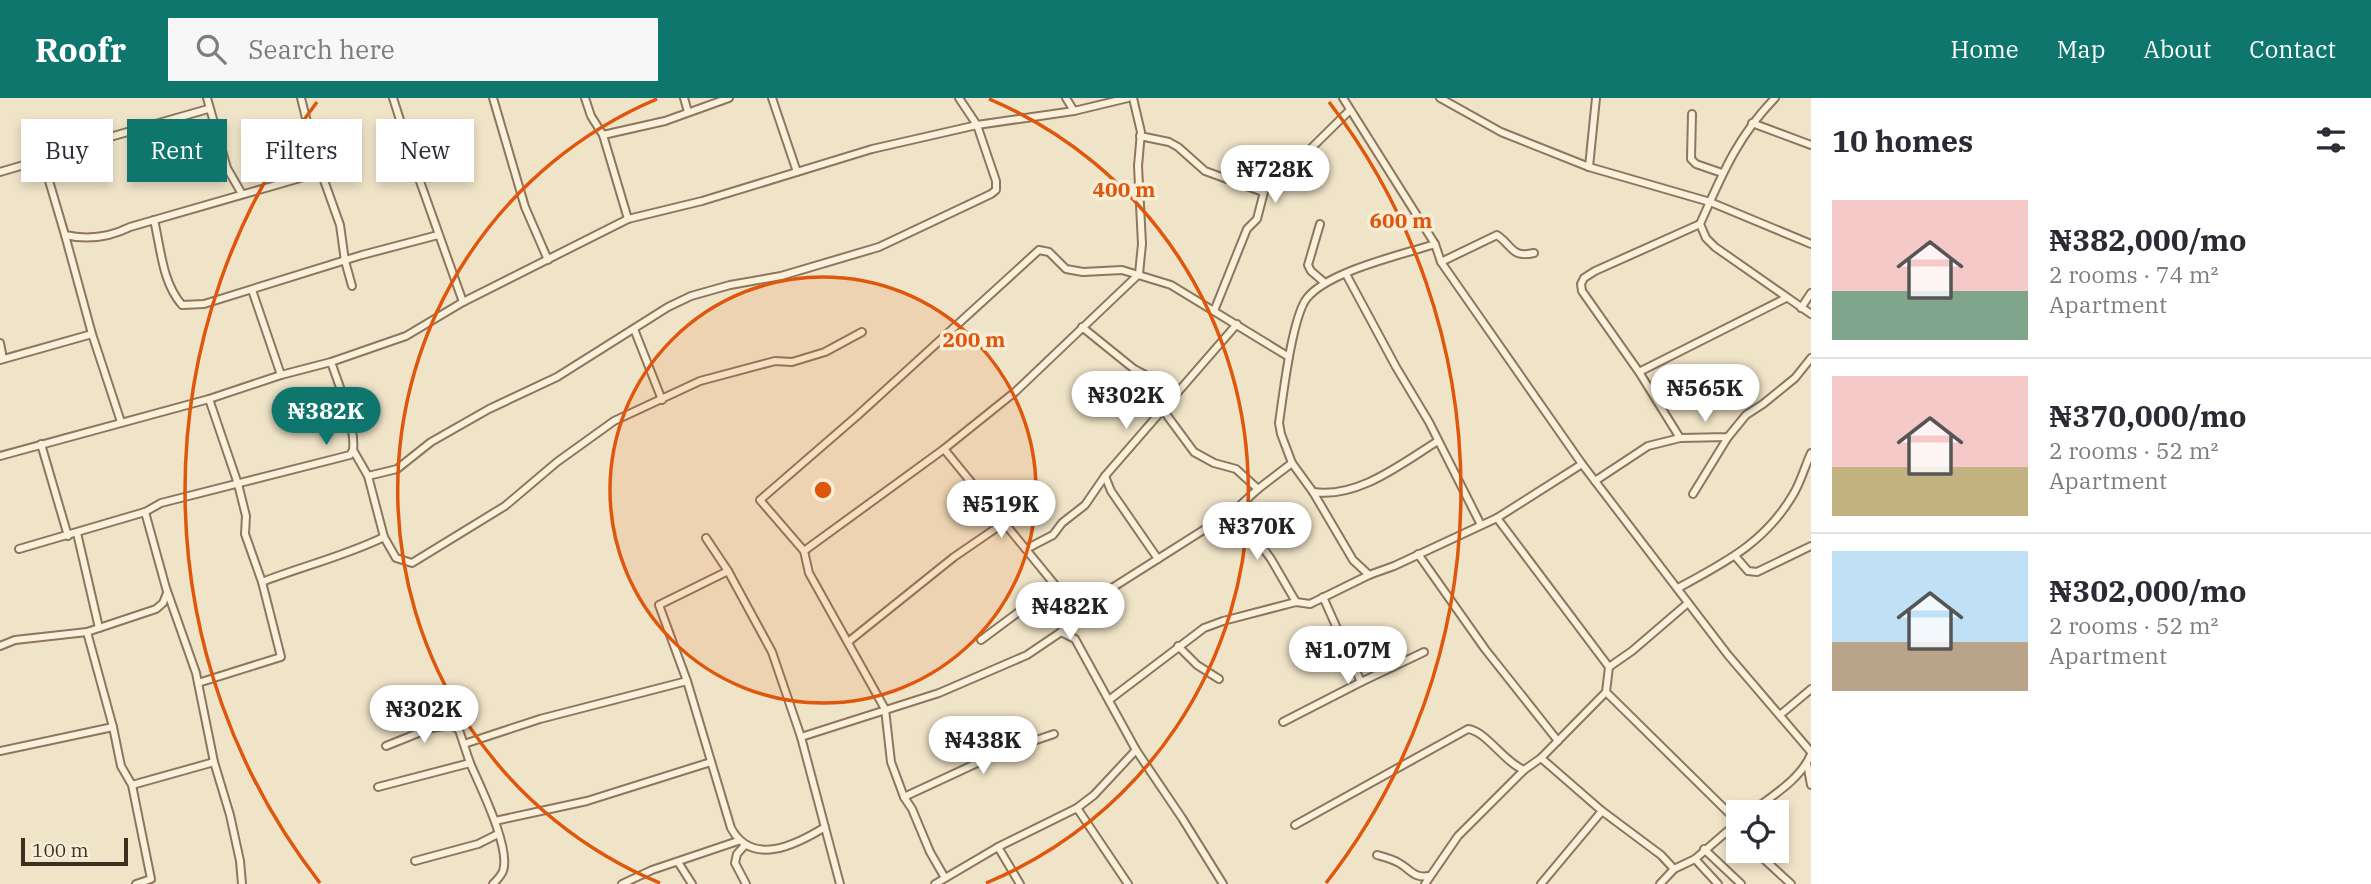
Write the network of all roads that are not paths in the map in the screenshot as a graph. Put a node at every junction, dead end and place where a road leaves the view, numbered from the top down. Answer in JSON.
{"nodes":[{"id":1,"x":206,"y":98,"type":"edge"},
{"id":2,"x":301,"y":98,"type":"edge"},
{"id":3,"x":393,"y":98,"type":"edge"},
{"id":4,"x":493,"y":98,"type":"edge"},
{"id":5,"x":585,"y":98,"type":"edge"},
{"id":6,"x":684,"y":98,"type":"edge"},
{"id":7,"x":729,"y":98,"type":"edge"},
{"id":8,"x":772,"y":98,"type":"edge"},
{"id":9,"x":959,"y":98,"type":"edge"},
{"id":10,"x":1066,"y":98,"type":"edge"},
{"id":11,"x":1131,"y":98,"type":"edge"},
{"id":12,"x":1440,"y":98,"type":"edge"},
{"id":13,"x":1596,"y":98,"type":"edge"},
{"id":14,"x":1775,"y":98,"type":"edge"},
{"id":15,"x":1346,"y":99,"type":"edge"},
{"id":16,"x":208,"y":109,"type":"junction"},
{"id":17,"x":1350,"y":110,"type":"junction"},
{"id":18,"x":1074,"y":111,"type":"junction"},
{"id":19,"x":688,"y":112,"type":"junction"},
{"id":20,"x":1692,"y":114,"type":"dead end"},
{"id":21,"x":307,"y":119,"type":"edge"},
{"id":22,"x":1752,"y":123,"type":"junction"},
{"id":23,"x":977,"y":125,"type":"junction"},
{"id":24,"x":603,"y":135,"type":"junction"},
{"id":25,"x":113,"y":136,"type":"edge"},
{"id":26,"x":1140,"y":136,"type":"junction"},
{"id":27,"x":1811,"y":145,"type":"edge"},
{"id":28,"x":21,"y":166,"type":"edge"},
{"id":29,"x":1588,"y":167,"type":"junction"},
{"id":30,"x":0,"y":172,"type":"edge"},
{"id":31,"x":797,"y":172,"type":"junction"},
{"id":32,"x":1722,"y":173,"type":"junction"},
{"id":33,"x":49,"y":182,"type":"edge"},
{"id":34,"x":285,"y":182,"type":"edge"},
{"id":35,"x":325,"y":182,"type":"edge"},
{"id":36,"x":1263,"y":192,"type":"junction"},
{"id":37,"x":242,"y":194,"type":"junction"},
{"id":38,"x":1710,"y":202,"type":"junction"},
{"id":39,"x":628,"y":219,"type":"junction"},
{"id":40,"x":154,"y":220,"type":"junction"},
{"id":41,"x":1320,"y":224,"type":"dead end"},
{"id":42,"x":1700,"y":224,"type":"junction"},
{"id":43,"x":65,"y":235,"type":"junction"},
{"id":44,"x":438,"y":235,"type":"junction"},
{"id":45,"x":1435,"y":244,"type":"junction"},
{"id":46,"x":1811,"y":244,"type":"edge"},
{"id":47,"x":1534,"y":253,"type":"dead end"},
{"id":48,"x":548,"y":260,"type":"junction"},
{"id":49,"x":345,"y":261,"type":"junction"},
{"id":50,"x":1441,"y":262,"type":"junction"},
{"id":51,"x":1139,"y":274,"type":"junction"},
{"id":52,"x":1346,"y":274,"type":"junction"},
{"id":53,"x":1325,"y":283,"type":"junction"},
{"id":54,"x":352,"y":286,"type":"dead end"},
{"id":55,"x":252,"y":290,"type":"junction"},
{"id":56,"x":1811,"y":293,"type":"edge"},
{"id":57,"x":1786,"y":298,"type":"junction"},
{"id":58,"x":463,"y":302,"type":"junction"},
{"id":59,"x":1801,"y":308,"type":"junction"},
{"id":60,"x":1214,"y":311,"type":"junction"},
{"id":61,"x":1811,"y":314,"type":"edge"},
{"id":62,"x":1237,"y":324,"type":"junction"},
{"id":63,"x":1082,"y":327,"type":"junction"},
{"id":64,"x":634,"y":329,"type":"junction"},
{"id":65,"x":862,"y":332,"type":"dead end"},
{"id":66,"x":92,"y":334,"type":"junction"},
{"id":67,"x":0,"y":343,"type":"edge"},
{"id":68,"x":1289,"y":357,"type":"junction"},
{"id":69,"x":1811,"y":358,"type":"edge"},
{"id":70,"x":2,"y":359,"type":"edge"},
{"id":71,"x":331,"y":362,"type":"junction"},
{"id":72,"x":1639,"y":372,"type":"junction"},
{"id":73,"x":281,"y":375,"type":"junction"},
{"id":74,"x":1177,"y":392,"type":"junction"},
{"id":75,"x":208,"y":399,"type":"junction"},
{"id":76,"x":662,"y":400,"type":"junction"},
{"id":77,"x":1163,"y":410,"type":"junction"},
{"id":78,"x":121,"y":422,"type":"junction"},
{"id":79,"x":1728,"y":437,"type":"junction"},
{"id":80,"x":1680,"y":438,"type":"junction"},
{"id":81,"x":1438,"y":441,"type":"junction"},
{"id":82,"x":41,"y":444,"type":"junction"},
{"id":83,"x":944,"y":449,"type":"junction"},
{"id":84,"x":354,"y":450,"type":"junction"},
{"id":85,"x":1811,"y":453,"type":"edge"},
{"id":86,"x":0,"y":456,"type":"edge"},
{"id":87,"x":1293,"y":463,"type":"junction"},
{"id":88,"x":1582,"y":464,"type":"junction"},
{"id":89,"x":1105,"y":475,"type":"junction"},
{"id":90,"x":368,"y":476,"type":"junction"},
{"id":91,"x":1595,"y":481,"type":"junction"},
{"id":92,"x":238,"y":484,"type":"junction"},
{"id":93,"x":1258,"y":489,"type":"junction"},
{"id":94,"x":1312,"y":492,"type":"junction"},
{"id":95,"x":1693,"y":494,"type":"dead end"},
{"id":96,"x":1235,"y":510,"type":"junction"},
{"id":97,"x":145,"y":512,"type":"junction"},
{"id":98,"x":1497,"y":518,"type":"junction"},
{"id":99,"x":1005,"y":522,"type":"junction"},
{"id":100,"x":1481,"y":525,"type":"junction"},
{"id":101,"x":77,"y":533,"type":"junction"},
{"id":102,"x":68,"y":536,"type":"junction"},
{"id":103,"x":384,"y":537,"type":"junction"},
{"id":104,"x":706,"y":538,"type":"dead end"},
{"id":105,"x":1811,"y":546,"type":"edge"},
{"id":106,"x":19,"y":549,"type":"dead end"},
{"id":107,"x":1026,"y":549,"type":"junction"},
{"id":108,"x":804,"y":551,"type":"junction"},
{"id":109,"x":1418,"y":554,"type":"junction"},
{"id":110,"x":1736,"y":557,"type":"junction"},
{"id":111,"x":1158,"y":559,"type":"junction"},
{"id":112,"x":728,"y":571,"type":"junction"},
{"id":113,"x":1369,"y":575,"type":"junction"},
{"id":114,"x":262,"y":582,"type":"junction"},
{"id":115,"x":1055,"y":585,"type":"junction"},
{"id":116,"x":166,"y":587,"type":"junction"},
{"id":117,"x":1678,"y":588,"type":"junction"},
{"id":118,"x":1323,"y":597,"type":"junction"},
{"id":119,"x":1296,"y":602,"type":"junction"},
{"id":120,"x":1688,"y":603,"type":"junction"},
{"id":121,"x":1082,"y":607,"type":"junction"},
{"id":122,"x":99,"y":628,"type":"junction"},
{"id":123,"x":1063,"y":629,"type":"junction"},
{"id":124,"x":87,"y":632,"type":"junction"},
{"id":125,"x":981,"y":640,"type":"dead end"},
{"id":126,"x":848,"y":642,"type":"junction"},
{"id":127,"x":0,"y":646,"type":"edge"},
{"id":128,"x":1178,"y":646,"type":"junction"},
{"id":129,"x":1424,"y":652,"type":"dead end"},
{"id":130,"x":1609,"y":667,"type":"junction"},
{"id":131,"x":1219,"y":679,"type":"dead end"},
{"id":132,"x":687,"y":681,"type":"junction"},
{"id":133,"x":1361,"y":682,"type":"junction"},
{"id":134,"x":198,"y":683,"type":"junction"},
{"id":135,"x":1811,"y":689,"type":"edge"},
{"id":136,"x":1606,"y":692,"type":"junction"},
{"id":137,"x":1109,"y":700,"type":"junction"},
{"id":138,"x":885,"y":709,"type":"junction"},
{"id":139,"x":1780,"y":715,"type":"junction"},
{"id":140,"x":1283,"y":722,"type":"dead end"},
{"id":141,"x":113,"y":727,"type":"junction"},
{"id":142,"x":1054,"y":734,"type":"dead end"},
{"id":143,"x":801,"y":737,"type":"junction"},
{"id":144,"x":1558,"y":741,"type":"junction"},
{"id":145,"x":464,"y":744,"type":"junction"},
{"id":146,"x":386,"y":746,"type":"dead end"},
{"id":147,"x":1136,"y":750,"type":"junction"},
{"id":148,"x":0,"y":751,"type":"edge"},
{"id":149,"x":1811,"y":753,"type":"edge"},
{"id":150,"x":1541,"y":758,"type":"junction"},
{"id":151,"x":214,"y":762,"type":"junction"},
{"id":152,"x":711,"y":762,"type":"junction"},
{"id":153,"x":470,"y":763,"type":"junction"},
{"id":154,"x":1807,"y":763,"type":"junction"},
{"id":155,"x":1524,"y":771,"type":"junction"},
{"id":156,"x":132,"y":785,"type":"junction"},
{"id":157,"x":1811,"y":785,"type":"edge"},
{"id":158,"x":378,"y":787,"type":"dead end"},
{"id":159,"x":904,"y":797,"type":"junction"},
{"id":160,"x":1766,"y":800,"type":"edge"},
{"id":161,"x":1077,"y":808,"type":"junction"},
{"id":162,"x":1726,"y":810,"type":"edge"},
{"id":163,"x":1602,"y":811,"type":"junction"},
{"id":164,"x":495,"y":821,"type":"junction"},
{"id":165,"x":1295,"y":825,"type":"dead end"},
{"id":166,"x":825,"y":827,"type":"junction"},
{"id":167,"x":1726,"y":832,"type":"edge"},
{"id":168,"x":498,"y":834,"type":"junction"},
{"id":169,"x":738,"y":841,"type":"junction"},
{"id":170,"x":745,"y":845,"type":"junction"},
{"id":171,"x":998,"y":847,"type":"junction"},
{"id":172,"x":1704,"y":849,"type":"junction"},
{"id":173,"x":1377,"y":855,"type":"dead end"},
{"id":174,"x":1695,"y":859,"type":"junction"},
{"id":175,"x":415,"y":861,"type":"dead end"},
{"id":176,"x":678,"y":862,"type":"junction"},
{"id":177,"x":1768,"y":863,"type":"edge"},
{"id":178,"x":1674,"y":869,"type":"junction"},
{"id":179,"x":1429,"y":876,"type":"junction"},
{"id":180,"x":946,"y":878,"type":"junction"},
{"id":181,"x":152,"y":881,"type":"edge"},
{"id":182,"x":136,"y":884,"type":"edge"},
{"id":183,"x":242,"y":884,"type":"edge"},
{"id":184,"x":493,"y":884,"type":"edge"},
{"id":185,"x":622,"y":884,"type":"edge"},
{"id":186,"x":692,"y":884,"type":"edge"},
{"id":187,"x":746,"y":884,"type":"edge"},
{"id":188,"x":840,"y":884,"type":"edge"},
{"id":189,"x":935,"y":884,"type":"edge"},
{"id":190,"x":1020,"y":884,"type":"edge"},
{"id":191,"x":1128,"y":884,"type":"edge"},
{"id":192,"x":1223,"y":884,"type":"edge"},
{"id":193,"x":1425,"y":884,"type":"edge"},
{"id":194,"x":1541,"y":884,"type":"edge"},
{"id":195,"x":1660,"y":884,"type":"edge"},
{"id":196,"x":1718,"y":884,"type":"edge"},
{"id":197,"x":1741,"y":884,"type":"edge"},
{"id":198,"x":1791,"y":884,"type":"edge"}],
"edges":[{"from":1,"to":16,"type":"street"},
{"from":2,"to":21,"type":"street"},
{"from":3,"to":44,"type":"street"},
{"from":4,"to":48,"type":"street"},
{"from":5,"to":24,"type":"street"},
{"from":6,"to":19,"type":"street"},
{"from":7,"to":19,"type":"street"},
{"from":8,"to":31,"type":"street"},
{"from":9,"to":23,"type":"street"},
{"from":10,"to":18,"type":"street"},
{"from":11,"to":18,"type":"street"},
{"from":11,"to":26,"type":"street"},
{"from":12,"to":29,"type":"street"},
{"from":13,"to":29,"type":"street"},
{"from":14,"to":22,"type":"street"},
{"from":15,"to":17,"type":"street"},
{"from":16,"to":25,"type":"street"},
{"from":16,"to":37,"type":"street"},
{"from":17,"to":36,"type":"street"},
{"from":17,"to":45,"type":"street"},
{"from":18,"to":23,"type":"street"},
{"from":19,"to":24,"type":"street"},
{"from":20,"to":32,"type":"street"},
{"from":22,"to":27,"type":"street"},
{"from":22,"to":32,"type":"street"},
{"from":23,"to":31,"type":"street"},
{"from":23,"to":64,"type":"street"},
{"from":24,"to":39,"type":"street"},
{"from":26,"to":36,"type":"street"},
{"from":26,"to":51,"type":"street"},
{"from":28,"to":30,"type":"street"},
{"from":29,"to":38,"type":"street"},
{"from":31,"to":39,"type":"street"},
{"from":32,"to":38,"type":"street"},
{"from":33,"to":43,"type":"street"},
{"from":34,"to":37,"type":"street"},
{"from":35,"to":49,"type":"street"},
{"from":36,"to":60,"type":"street"},
{"from":37,"to":40,"type":"street"},
{"from":38,"to":42,"type":"street"},
{"from":38,"to":46,"type":"street"},
{"from":39,"to":48,"type":"street"},
{"from":40,"to":43,"type":"street"},
{"from":40,"to":55,"type":"street"},
{"from":41,"to":53,"type":"street"},
{"from":42,"to":57,"type":"street"},
{"from":42,"to":72,"type":"street"},
{"from":43,"to":66,"type":"street"},
{"from":44,"to":49,"type":"street"},
{"from":44,"to":58,"type":"street"},
{"from":45,"to":50,"type":"street"},
{"from":45,"to":52,"type":"street"},
{"from":47,"to":50,"type":"street"},
{"from":48,"to":58,"type":"street"},
{"from":49,"to":54,"type":"street"},
{"from":49,"to":55,"type":"street"},
{"from":50,"to":88,"type":"street"},
{"from":51,"to":60,"type":"street"},
{"from":51,"to":63,"type":"street"},
{"from":51,"to":108,"type":"street"},
{"from":52,"to":53,"type":"street"},
{"from":52,"to":81,"type":"street"},
{"from":53,"to":68,"type":"street"},
{"from":55,"to":73,"type":"street"},
{"from":56,"to":59,"type":"street"},
{"from":57,"to":59,"type":"street"},
{"from":57,"to":72,"type":"street"},
{"from":58,"to":71,"type":"street"},
{"from":59,"to":61,"type":"street"},
{"from":60,"to":62,"type":"street"},
{"from":62,"to":68,"type":"street"},
{"from":62,"to":74,"type":"street"},
{"from":63,"to":74,"type":"street"},
{"from":63,"to":83,"type":"street"},
{"from":64,"to":76,"type":"street"},
{"from":64,"to":90,"type":"street"},
{"from":65,"to":76,"type":"street"},
{"from":66,"to":70,"type":"street"},
{"from":66,"to":78,"type":"street"},
{"from":67,"to":70,"type":"street"},
{"from":68,"to":87,"type":"street"},
{"from":69,"to":79,"type":"street"},
{"from":71,"to":73,"type":"street"},
{"from":71,"to":84,"type":"street"},
{"from":72,"to":80,"type":"street"},
{"from":73,"to":75,"type":"street"},
{"from":74,"to":77,"type":"street"},
{"from":75,"to":78,"type":"street"},
{"from":75,"to":92,"type":"street"},
{"from":76,"to":103,"type":"street"},
{"from":77,"to":89,"type":"street"},
{"from":77,"to":93,"type":"street"},
{"from":78,"to":82,"type":"street"},
{"from":79,"to":80,"type":"street"},
{"from":79,"to":95,"type":"street"},
{"from":80,"to":91,"type":"street"},
{"from":81,"to":94,"type":"street"},
{"from":81,"to":100,"type":"street"},
{"from":82,"to":86,"type":"street"},
{"from":82,"to":102,"type":"street"},
{"from":83,"to":99,"type":"street"},
{"from":83,"to":108,"type":"street"},
{"from":84,"to":90,"type":"street"},
{"from":84,"to":92,"type":"street"},
{"from":85,"to":110,"type":"street"},
{"from":87,"to":93,"type":"street"},
{"from":87,"to":94,"type":"street"},
{"from":88,"to":91,"type":"street"},
{"from":88,"to":98,"type":"street"},
{"from":89,"to":107,"type":"street"},
{"from":89,"to":111,"type":"street"},
{"from":90,"to":103,"type":"street"},
{"from":91,"to":117,"type":"street"},
{"from":92,"to":97,"type":"street"},
{"from":92,"to":114,"type":"street"},
{"from":93,"to":96,"type":"street"},
{"from":94,"to":113,"type":"street"},
{"from":96,"to":111,"type":"street"},
{"from":96,"to":119,"type":"street"},
{"from":97,"to":101,"type":"street"},
{"from":97,"to":116,"type":"street"},
{"from":98,"to":100,"type":"street"},
{"from":98,"to":130,"type":"street"},
{"from":99,"to":107,"type":"street"},
{"from":99,"to":126,"type":"street"},
{"from":100,"to":109,"type":"street"},
{"from":101,"to":102,"type":"street"},
{"from":101,"to":122,"type":"street"},
{"from":102,"to":106,"type":"street"},
{"from":103,"to":114,"type":"street"},
{"from":104,"to":112,"type":"street"},
{"from":105,"to":110,"type":"street"},
{"from":107,"to":115,"type":"street"},
{"from":108,"to":126,"type":"street"},
{"from":109,"to":113,"type":"street"},
{"from":109,"to":144,"type":"street"},
{"from":110,"to":117,"type":"street"},
{"from":111,"to":121,"type":"street"},
{"from":112,"to":132,"type":"street"},
{"from":112,"to":143,"type":"street"},
{"from":113,"to":118,"type":"street"},
{"from":114,"to":134,"type":"street"},
{"from":115,"to":121,"type":"street"},
{"from":115,"to":125,"type":"street"},
{"from":116,"to":122,"type":"street"},
{"from":116,"to":134,"type":"street"},
{"from":117,"to":120,"type":"street"},
{"from":118,"to":119,"type":"street"},
{"from":118,"to":133,"type":"street"},
{"from":119,"to":128,"type":"street"},
{"from":120,"to":130,"type":"street"},
{"from":120,"to":139,"type":"street"},
{"from":121,"to":123,"type":"street"},
{"from":122,"to":124,"type":"street"},
{"from":123,"to":137,"type":"street"},
{"from":123,"to":138,"type":"street"},
{"from":124,"to":127,"type":"street"},
{"from":124,"to":141,"type":"street"},
{"from":126,"to":138,"type":"street"},
{"from":128,"to":131,"type":"street"},
{"from":128,"to":137,"type":"street"},
{"from":129,"to":133,"type":"street"},
{"from":130,"to":136,"type":"street"},
{"from":132,"to":145,"type":"street"},
{"from":132,"to":152,"type":"street"},
{"from":133,"to":140,"type":"street"},
{"from":134,"to":151,"type":"street"},
{"from":135,"to":139,"type":"street"},
{"from":136,"to":144,"type":"street"},
{"from":136,"to":162,"type":"street"},
{"from":137,"to":147,"type":"street"},
{"from":138,"to":143,"type":"street"},
{"from":138,"to":159,"type":"street"},
{"from":139,"to":149,"type":"street"},
{"from":141,"to":148,"type":"street"},
{"from":141,"to":156,"type":"street"},
{"from":142,"to":159,"type":"street"},
{"from":143,"to":166,"type":"street"},
{"from":144,"to":150,"type":"street"},
{"from":145,"to":146,"type":"street"},
{"from":145,"to":153,"type":"street"},
{"from":147,"to":161,"type":"street"},
{"from":147,"to":192,"type":"street"},
{"from":149,"to":154,"type":"street"},
{"from":150,"to":155,"type":"street"},
{"from":150,"to":163,"type":"street"},
{"from":151,"to":156,"type":"street"},
{"from":151,"to":183,"type":"street"},
{"from":152,"to":164,"type":"street"},
{"from":152,"to":169,"type":"street"},
{"from":153,"to":158,"type":"street"},
{"from":153,"to":164,"type":"street"},
{"from":154,"to":157,"type":"street"},
{"from":154,"to":160,"type":"street"},
{"from":155,"to":165,"type":"street"},
{"from":155,"to":179,"type":"street"},
{"from":156,"to":181,"type":"street"},
{"from":159,"to":180,"type":"street"},
{"from":161,"to":171,"type":"street"},
{"from":161,"to":191,"type":"street"},
{"from":163,"to":178,"type":"street"},
{"from":163,"to":194,"type":"street"},
{"from":164,"to":168,"type":"street"},
{"from":166,"to":170,"type":"street"},
{"from":166,"to":188,"type":"street"},
{"from":167,"to":172,"type":"street"},
{"from":168,"to":175,"type":"street"},
{"from":168,"to":184,"type":"street"},
{"from":169,"to":170,"type":"street"},
{"from":169,"to":176,"type":"street"},
{"from":170,"to":187,"type":"street"},
{"from":171,"to":180,"type":"street"},
{"from":171,"to":190,"type":"street"},
{"from":172,"to":174,"type":"street"},
{"from":172,"to":197,"type":"street"},
{"from":173,"to":179,"type":"street"},
{"from":174,"to":178,"type":"street"},
{"from":174,"to":196,"type":"street"},
{"from":176,"to":185,"type":"street"},
{"from":176,"to":186,"type":"street"},
{"from":177,"to":198,"type":"street"},
{"from":178,"to":195,"type":"street"},
{"from":179,"to":193,"type":"street"},
{"from":180,"to":189,"type":"street"},
{"from":181,"to":182,"type":"street"}]}
